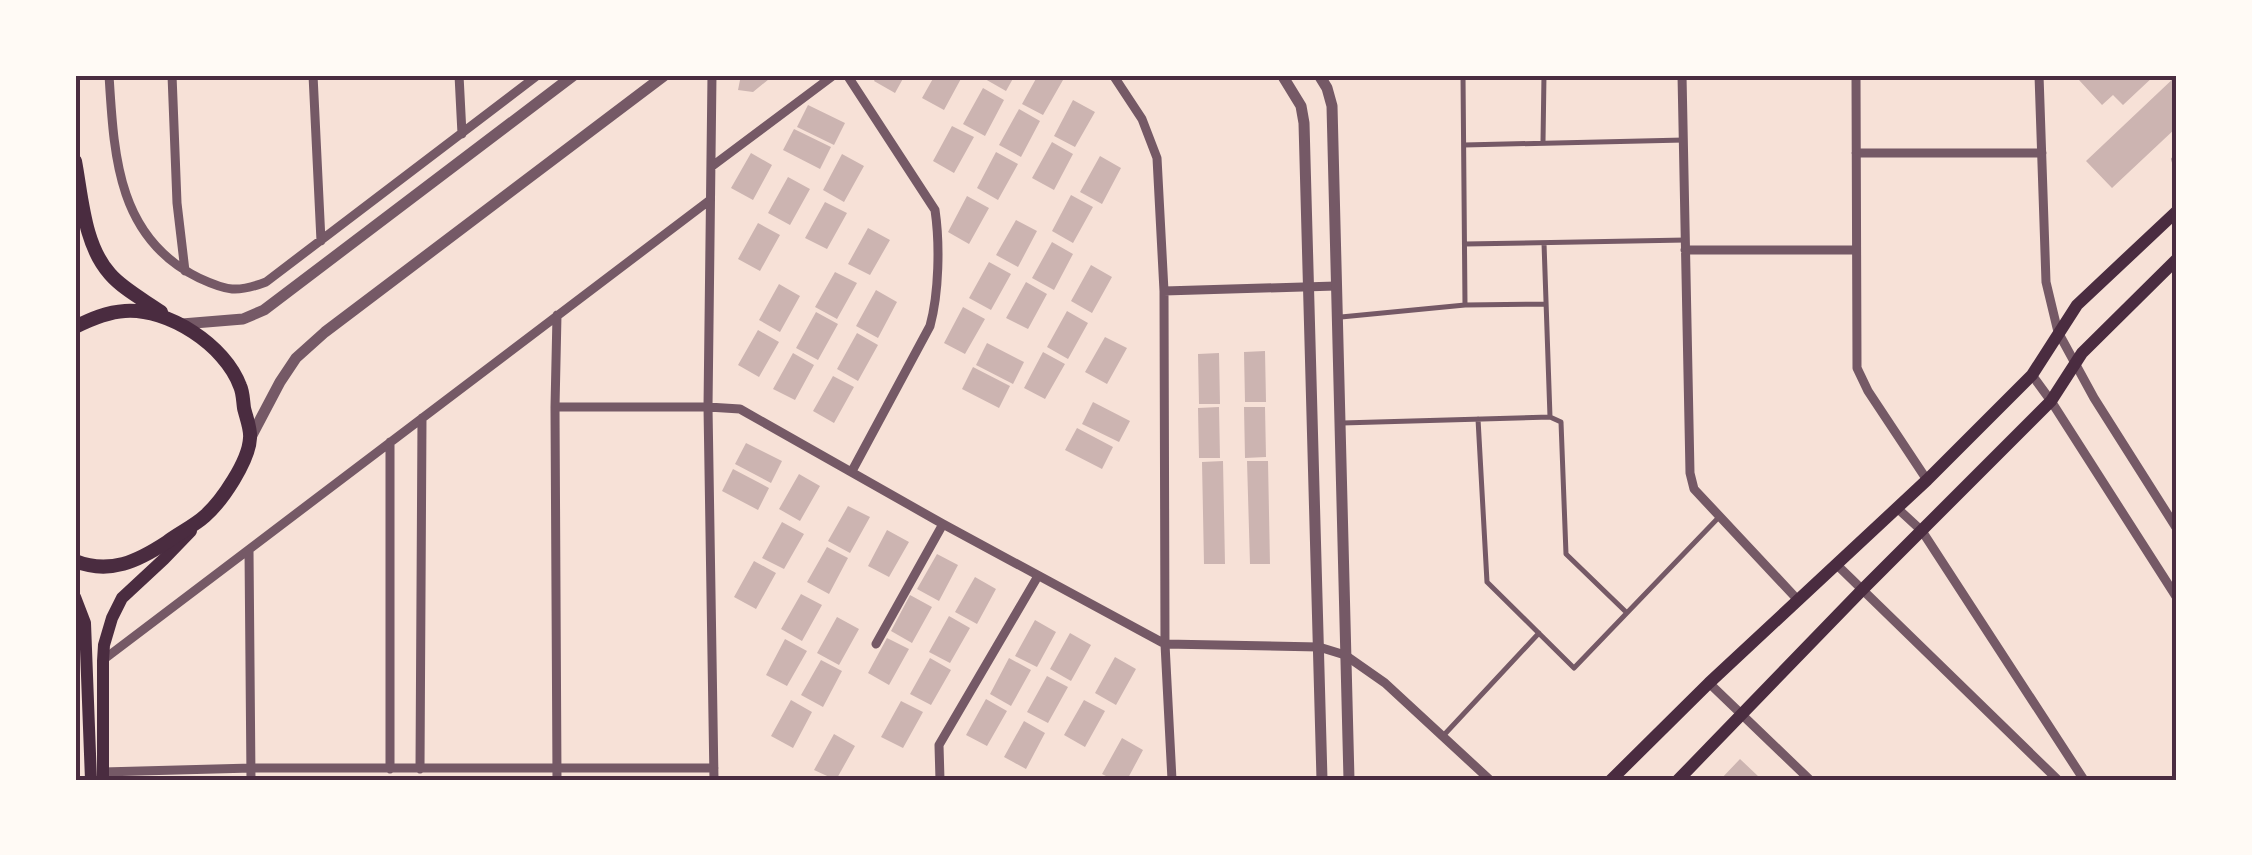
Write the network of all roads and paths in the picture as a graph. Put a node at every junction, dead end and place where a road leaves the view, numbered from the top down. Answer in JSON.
{"nodes":[{"id":1,"x":109,"y":75,"type":"edge"},
{"id":2,"x":172,"y":75,"type":"edge"},
{"id":3,"x":313,"y":75,"type":"edge"},
{"id":4,"x":460,"y":75,"type":"edge"},
{"id":5,"x":538,"y":75,"type":"edge"},
{"id":6,"x":574,"y":75,"type":"edge"},
{"id":7,"x":665,"y":75,"type":"edge"},
{"id":8,"x":712,"y":75,"type":"edge"},
{"id":9,"x":834,"y":75,"type":"edge"},
{"id":10,"x":847,"y":75,"type":"edge"},
{"id":11,"x":1113,"y":75,"type":"edge"},
{"id":12,"x":1282,"y":75,"type":"edge"},
{"id":13,"x":1319,"y":75,"type":"edge"},
{"id":14,"x":1463,"y":75,"type":"edge"},
{"id":15,"x":1544,"y":75,"type":"edge"},
{"id":16,"x":1682,"y":75,"type":"edge"},
{"id":17,"x":1856,"y":75,"type":"edge"},
{"id":18,"x":2039,"y":75,"type":"edge"},
{"id":19,"x":462,"y":134,"type":"junction"},
{"id":20,"x":1684,"y":140,"type":"junction"},
{"id":21,"x":1543,"y":142,"type":"junction"},
{"id":22,"x":1464,"y":145,"type":"junction"},
{"id":23,"x":1856,"y":153,"type":"junction"},
{"id":24,"x":2042,"y":153,"type":"junction"},
{"id":25,"x":2177,"y":156,"type":"edge"},
{"id":26,"x":75,"y":161,"type":"edge"},
{"id":27,"x":711,"y":167,"type":"junction"},
{"id":28,"x":2177,"y":181,"type":"edge"},
{"id":29,"x":710,"y":200,"type":"junction"},
{"id":30,"x":2177,"y":211,"type":"edge"},
{"id":31,"x":321,"y":241,"type":"junction"},
{"id":32,"x":1544,"y":243,"type":"junction"},
{"id":33,"x":1465,"y":244,"type":"junction"},
{"id":34,"x":1685,"y":246,"type":"junction"},
{"id":35,"x":1855,"y":250,"type":"junction"},
{"id":36,"x":2177,"y":259,"type":"edge"},
{"id":37,"x":185,"y":270,"type":"junction"},
{"id":38,"x":1336,"y":286,"type":"junction"},
{"id":39,"x":1308,"y":287,"type":"junction"},
{"id":40,"x":1164,"y":291,"type":"junction"},
{"id":41,"x":1546,"y":304,"type":"junction"},
{"id":42,"x":1465,"y":306,"type":"junction"},
{"id":43,"x":558,"y":316,"type":"junction"},
{"id":44,"x":1338,"y":317,"type":"junction"},
{"id":45,"x":176,"y":322,"type":"junction"},
{"id":46,"x":75,"y":327,"type":"edge"},
{"id":47,"x":2058,"y":332,"type":"junction"},
{"id":48,"x":2075,"y":363,"type":"junction"},
{"id":49,"x":2032,"y":375,"type":"junction"},
{"id":50,"x":2052,"y":401,"type":"junction"},
{"id":51,"x":556,"y":407,"type":"junction"},
{"id":52,"x":708,"y":407,"type":"junction"},
{"id":53,"x":1550,"y":417,"type":"junction"},
{"id":54,"x":422,"y":418,"type":"junction"},
{"id":55,"x":1478,"y":419,"type":"junction"},
{"id":56,"x":1339,"y":423,"type":"junction"},
{"id":57,"x":250,"y":439,"type":"junction"},
{"id":58,"x":390,"y":442,"type":"junction"},
{"id":59,"x":852,"y":471,"type":"junction"},
{"id":60,"x":1927,"y":480,"type":"junction"},
{"id":61,"x":1897,"y":508,"type":"junction"},
{"id":62,"x":1720,"y":516,"type":"junction"},
{"id":63,"x":203,"y":518,"type":"junction"},
{"id":64,"x":944,"y":524,"type":"junction"},
{"id":65,"x":2177,"y":529,"type":"edge"},
{"id":66,"x":1922,"y":532,"type":"junction"},
{"id":67,"x":249,"y":550,"type":"junction"},
{"id":68,"x":75,"y":562,"type":"edge"},
{"id":69,"x":1836,"y":564,"type":"junction"},
{"id":70,"x":1038,"y":576,"type":"junction"},
{"id":71,"x":1862,"y":590,"type":"junction"},
{"id":72,"x":75,"y":597,"type":"edge"},
{"id":73,"x":2177,"y":598,"type":"edge"},
{"id":74,"x":1797,"y":599,"type":"junction"},
{"id":75,"x":1627,"y":613,"type":"junction"},
{"id":76,"x":1539,"y":633,"type":"junction"},
{"id":77,"x":876,"y":644,"type":"dead end"},
{"id":78,"x":1165,"y":644,"type":"junction"},
{"id":79,"x":1319,"y":647,"type":"junction"},
{"id":80,"x":1345,"y":655,"type":"junction"},
{"id":81,"x":103,"y":660,"type":"junction"},
{"id":82,"x":1709,"y":683,"type":"junction"},
{"id":83,"x":1742,"y":716,"type":"junction"},
{"id":84,"x":1443,"y":736,"type":"junction"},
{"id":85,"x":714,"y":768,"type":"junction"},
{"id":86,"x":420,"y":769,"type":"junction"},
{"id":87,"x":395,"y":772,"type":"edge"},
{"id":88,"x":252,"y":774,"type":"edge"},
{"id":89,"x":557,"y":774,"type":"edge"},
{"id":90,"x":103,"y":776,"type":"edge"},
{"id":91,"x":91,"y":780,"type":"edge"},
{"id":92,"x":714,"y":780,"type":"edge"},
{"id":93,"x":940,"y":780,"type":"edge"},
{"id":94,"x":1172,"y":780,"type":"edge"},
{"id":95,"x":1322,"y":780,"type":"edge"},
{"id":96,"x":1349,"y":780,"type":"edge"},
{"id":97,"x":1490,"y":780,"type":"edge"},
{"id":98,"x":1611,"y":780,"type":"edge"},
{"id":99,"x":1678,"y":780,"type":"edge"},
{"id":100,"x":1810,"y":780,"type":"edge"},
{"id":101,"x":2058,"y":780,"type":"edge"},
{"id":102,"x":2084,"y":780,"type":"edge"}],
"edges":[{"from":1,"to":37,"type":"street"},
{"from":2,"to":37,"type":"street"},
{"from":3,"to":31,"type":"street"},
{"from":4,"to":19,"type":"street"},
{"from":5,"to":19,"type":"street"},
{"from":6,"to":45,"type":"street"},
{"from":7,"to":57,"type":"street"},
{"from":8,"to":27,"type":"street"},
{"from":9,"to":27,"type":"street"},
{"from":10,"to":59,"type":"street"},
{"from":11,"to":40,"type":"street"},
{"from":12,"to":39,"type":"street"},
{"from":13,"to":38,"type":"street"},
{"from":14,"to":22,"type":"lane"},
{"from":15,"to":21,"type":"lane"},
{"from":16,"to":20,"type":"street"},
{"from":17,"to":23,"type":"street"},
{"from":18,"to":24,"type":"street"},
{"from":19,"to":31,"type":"street"},
{"from":20,"to":21,"type":"lane"},
{"from":20,"to":34,"type":"street"},
{"from":21,"to":22,"type":"lane"},
{"from":22,"to":33,"type":"lane"},
{"from":23,"to":24,"type":"street"},
{"from":23,"to":35,"type":"street"},
{"from":24,"to":47,"type":"street"},
{"from":25,"to":28,"type":"lane"},
{"from":26,"to":45,"type":"main road"},
{"from":27,"to":29,"type":"street"},
{"from":29,"to":43,"type":"street"},
{"from":29,"to":52,"type":"street"},
{"from":30,"to":47,"type":"main road"},
{"from":31,"to":37,"type":"street"},
{"from":32,"to":33,"type":"lane"},
{"from":32,"to":34,"type":"lane"},
{"from":32,"to":41,"type":"lane"},
{"from":33,"to":42,"type":"lane"},
{"from":34,"to":35,"type":"street"},
{"from":34,"to":62,"type":"street"},
{"from":35,"to":60,"type":"street"},
{"from":36,"to":48,"type":"main road"},
{"from":38,"to":39,"type":"street"},
{"from":38,"to":44,"type":"street"},
{"from":39,"to":40,"type":"street"},
{"from":39,"to":79,"type":"street"},
{"from":40,"to":78,"type":"street"},
{"from":41,"to":42,"type":"lane"},
{"from":41,"to":53,"type":"lane"},
{"from":42,"to":44,"type":"lane"},
{"from":43,"to":51,"type":"street"},
{"from":43,"to":54,"type":"street"},
{"from":44,"to":56,"type":"street"},
{"from":45,"to":46,"type":"main road"},
{"from":45,"to":57,"type":"main road"},
{"from":47,"to":48,"type":"street"},
{"from":47,"to":49,"type":"main road"},
{"from":48,"to":50,"type":"main road"},
{"from":48,"to":65,"type":"street"},
{"from":49,"to":50,"type":"street"},
{"from":49,"to":60,"type":"main road"},
{"from":50,"to":66,"type":"main road"},
{"from":50,"to":73,"type":"street"},
{"from":51,"to":52,"type":"street"},
{"from":51,"to":89,"type":"street"},
{"from":52,"to":59,"type":"street"},
{"from":52,"to":85,"type":"street"},
{"from":53,"to":55,"type":"lane"},
{"from":53,"to":75,"type":"lane"},
{"from":54,"to":58,"type":"street"},
{"from":54,"to":86,"type":"street"},
{"from":55,"to":56,"type":"lane"},
{"from":55,"to":76,"type":"lane"},
{"from":56,"to":80,"type":"street"},
{"from":57,"to":63,"type":"main road"},
{"from":58,"to":67,"type":"street"},
{"from":58,"to":87,"type":"street"},
{"from":59,"to":64,"type":"street"},
{"from":60,"to":61,"type":"main road"},
{"from":61,"to":66,"type":"street"},
{"from":61,"to":69,"type":"main road"},
{"from":62,"to":74,"type":"street"},
{"from":62,"to":75,"type":"lane"},
{"from":63,"to":68,"type":"main road"},
{"from":63,"to":81,"type":"main road"},
{"from":64,"to":70,"type":"street"},
{"from":64,"to":77,"type":"street"},
{"from":66,"to":71,"type":"main road"},
{"from":66,"to":102,"type":"street"},
{"from":67,"to":81,"type":"street"},
{"from":67,"to":88,"type":"street"},
{"from":69,"to":71,"type":"street"},
{"from":69,"to":74,"type":"main road"},
{"from":70,"to":78,"type":"street"},
{"from":70,"to":93,"type":"street"},
{"from":71,"to":83,"type":"main road"},
{"from":71,"to":101,"type":"street"},
{"from":72,"to":91,"type":"main road"},
{"from":74,"to":82,"type":"main road"},
{"from":75,"to":76,"type":"lane"},
{"from":76,"to":84,"type":"lane"},
{"from":78,"to":79,"type":"street"},
{"from":78,"to":94,"type":"street"},
{"from":79,"to":80,"type":"street"},
{"from":79,"to":95,"type":"street"},
{"from":80,"to":84,"type":"street"},
{"from":80,"to":96,"type":"street"},
{"from":81,"to":90,"type":"main road"},
{"from":82,"to":83,"type":"street"},
{"from":82,"to":98,"type":"main road"},
{"from":83,"to":99,"type":"main road"},
{"from":83,"to":100,"type":"street"},
{"from":84,"to":97,"type":"street"},
{"from":85,"to":89,"type":"street"},
{"from":85,"to":92,"type":"street"},
{"from":86,"to":87,"type":"street"},
{"from":86,"to":89,"type":"street"},
{"from":87,"to":88,"type":"street"},
{"from":88,"to":90,"type":"street"}]}
